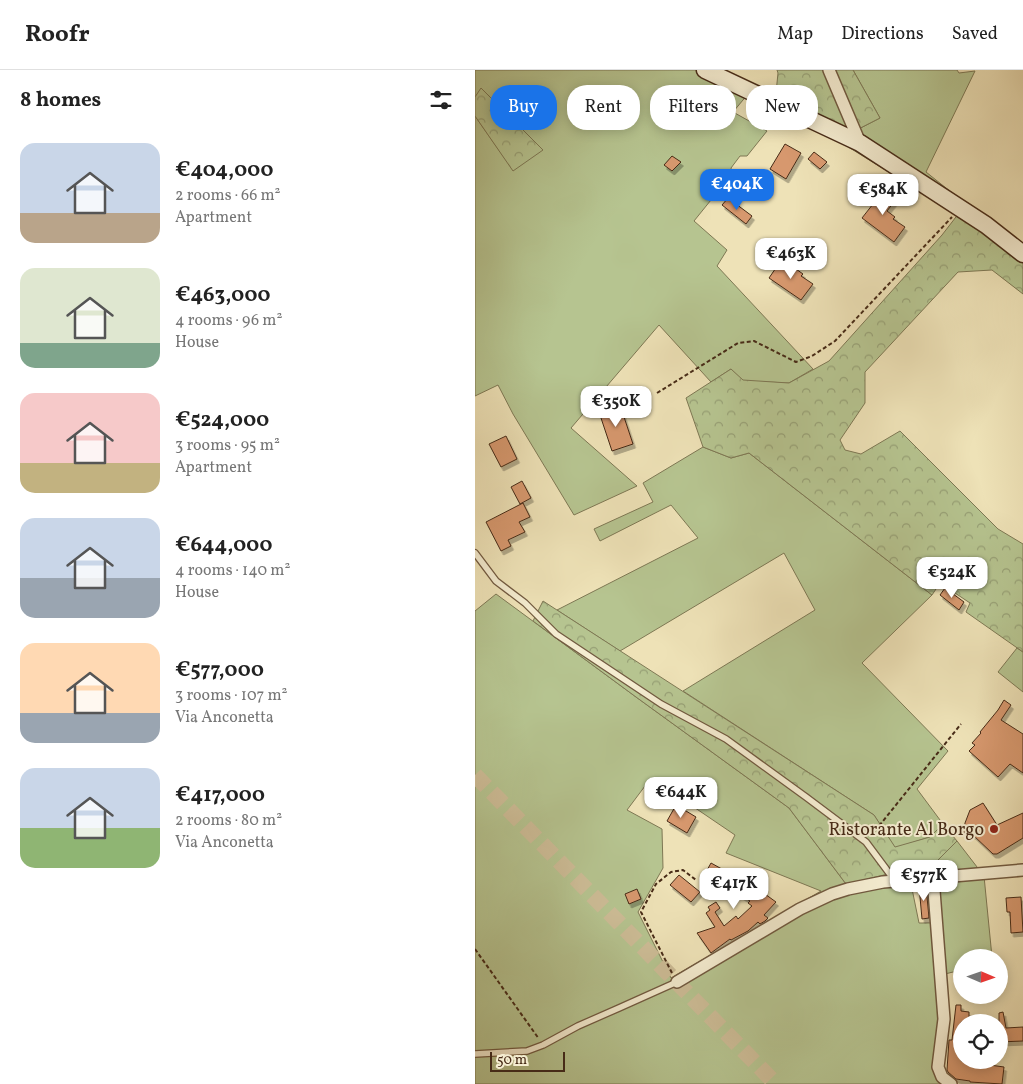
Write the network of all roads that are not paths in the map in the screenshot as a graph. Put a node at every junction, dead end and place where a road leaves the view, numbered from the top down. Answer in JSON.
{"nodes":[{"id":1,"x":705,"y":70,"type":"edge"},
{"id":2,"x":829,"y":70,"type":"edge"},
{"id":3,"x":860,"y":143,"type":"junction"},
{"id":4,"x":1023,"y":254,"type":"edge"},
{"id":5,"x":475,"y":553,"type":"edge"},
{"id":6,"x":1023,"y":870,"type":"edge"},
{"id":7,"x":933,"y":878,"type":"junction"},
{"id":8,"x":895,"y":881,"type":"junction"},
{"id":9,"x":677,"y":982,"type":"joint"},
{"id":10,"x":475,"y":1054,"type":"edge"},
{"id":11,"x":951,"y":1084,"type":"edge"}],
"edges":[{"from":1,"to":3,"type":"street"},
{"from":2,"to":3,"type":"street"},
{"from":3,"to":4,"type":"street"},
{"from":5,"to":8,"type":"lane"},
{"from":6,"to":7,"type":"street"},
{"from":7,"to":8,"type":"street"},
{"from":7,"to":11,"type":"street"},
{"from":8,"to":9,"type":"street"},
{"from":9,"to":10,"type":"lane"}]}
